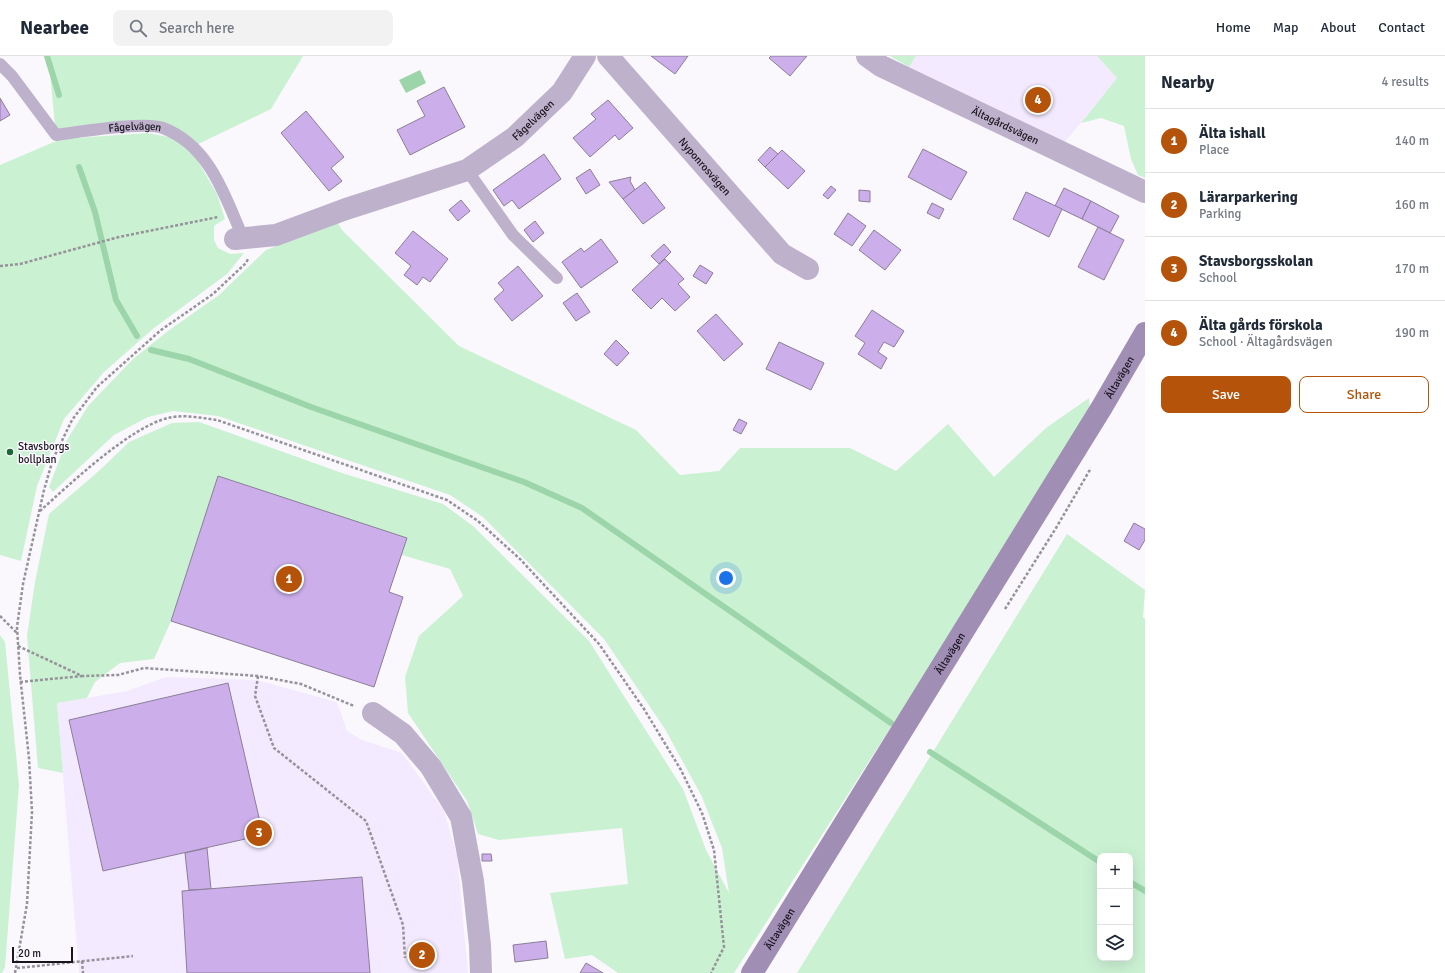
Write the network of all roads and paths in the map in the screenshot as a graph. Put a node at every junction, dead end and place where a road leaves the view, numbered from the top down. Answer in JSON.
{"nodes":[{"id":1,"x":585,"y":56,"type":"edge"},
{"id":2,"x":608,"y":56,"type":"edge"},
{"id":3,"x":867,"y":56,"type":"edge"},
{"id":4,"x":0,"y":64,"type":"edge"},
{"id":5,"x":467,"y":170,"type":"junction"},
{"id":6,"x":1145,"y":192,"type":"edge"},
{"id":7,"x":234,"y":216,"type":"junction"},
{"id":8,"x":246,"y":238,"type":"junction"},
{"id":9,"x":0,"y":266,"type":"edge"},
{"id":10,"x":808,"y":269,"type":"dead end"},
{"id":11,"x":557,"y":278,"type":"dead end"},
{"id":12,"x":1145,"y":333,"type":"edge"},
{"id":13,"x":40,"y":511,"type":"junction"},
{"id":14,"x":0,"y":616,"type":"edge"},
{"id":15,"x":17,"y":634,"type":"junction"},
{"id":16,"x":17,"y":646,"type":"junction"},
{"id":17,"x":82,"y":676,"type":"junction"},
{"id":18,"x":258,"y":676,"type":"junction"},
{"id":19,"x":20,"y":682,"type":"junction"},
{"id":20,"x":372,"y":713,"type":"joint"},
{"id":21,"x":133,"y":956,"type":"dead end"},
{"id":22,"x":405,"y":958,"type":"dead end"},
{"id":23,"x":82,"y":961,"type":"junction"},
{"id":24,"x":17,"y":968,"type":"junction"},
{"id":25,"x":15,"y":973,"type":"edge"},
{"id":26,"x":83,"y":973,"type":"edge"},
{"id":27,"x":481,"y":973,"type":"edge"},
{"id":28,"x":711,"y":973,"type":"edge"},
{"id":29,"x":752,"y":973,"type":"edge"}],
"edges":[{"from":1,"to":5,"type":"street","name":"Fågelvägen"},
{"from":2,"to":10,"type":"street","name":"Nyponrosvägen"},
{"from":3,"to":6,"type":"street","name":"Ältagårdsvägen"},
{"from":4,"to":7,"type":"lane","name":"Fågelvägen"},
{"from":5,"to":8,"type":"street","name":"Fågelvägen"},
{"from":5,"to":11,"type":"lane"},
{"from":7,"to":8,"type":"lane","name":"Fågelvägen"},
{"from":7,"to":9,"type":"path"},
{"from":8,"to":13,"type":"path"},
{"from":12,"to":29,"type":"main road","name":"Ältavägen"},
{"from":13,"to":15,"type":"path"},
{"from":13,"to":28,"type":"path"},
{"from":14,"to":15,"type":"path"},
{"from":15,"to":16,"type":"path"},
{"from":16,"to":17,"type":"path"},
{"from":16,"to":19,"type":"path"},
{"from":17,"to":18,"type":"path"},
{"from":17,"to":19,"type":"path"},
{"from":18,"to":20,"type":"path"},
{"from":18,"to":22,"type":"path"},
{"from":19,"to":24,"type":"path"},
{"from":20,"to":27,"type":"street"},
{"from":21,"to":23,"type":"path"},
{"from":23,"to":24,"type":"path"},
{"from":23,"to":26,"type":"path"},
{"from":24,"to":25,"type":"path"}]}
